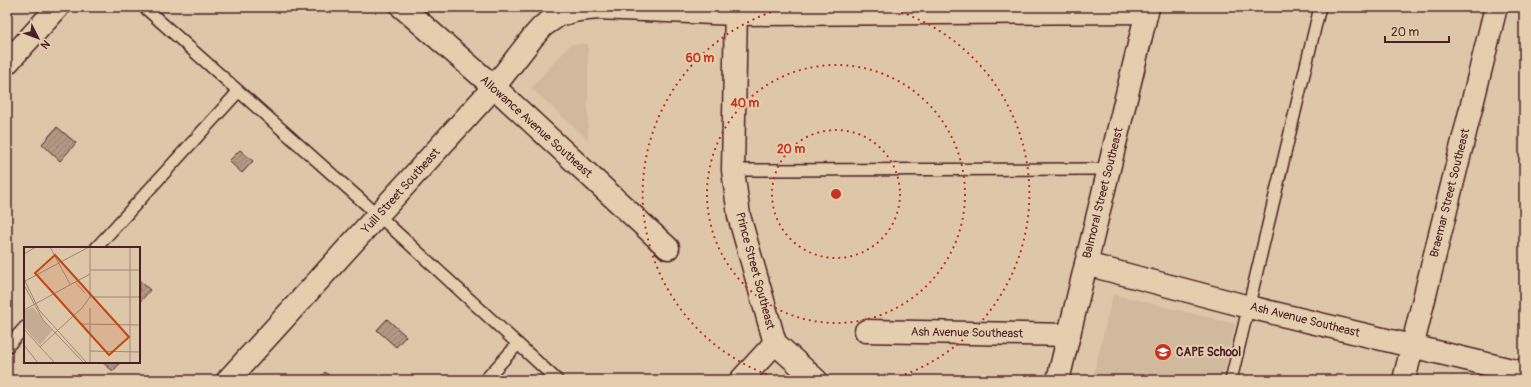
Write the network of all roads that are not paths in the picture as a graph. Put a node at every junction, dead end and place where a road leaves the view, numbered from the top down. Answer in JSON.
{"nodes":[{"id":1,"x":58,"y":7,"type":"edge"},
{"id":2,"x":144,"y":7,"type":"edge"},
{"id":3,"x":402,"y":7,"type":"edge"},
{"id":4,"x":1320,"y":7,"type":"edge"},
{"id":5,"x":1496,"y":7,"type":"edge"},
{"id":6,"x":569,"y":8,"type":"edge"},
{"id":7,"x":1147,"y":10,"type":"edge"},
{"id":8,"x":736,"y":11,"type":"edge"},
{"id":9,"x":7,"y":63,"type":"edge"},
{"id":10,"x":494,"y":88,"type":"junction"},
{"id":11,"x":238,"y":92,"type":"junction"},
{"id":12,"x":733,"y":170,"type":"junction"},
{"id":13,"x":1109,"y":170,"type":"junction"},
{"id":14,"x":379,"y":216,"type":"junction"},
{"id":15,"x":97,"y":247,"type":"edge"},
{"id":16,"x":668,"y":248,"type":"dead end"},
{"id":17,"x":1086,"y":264,"type":"junction"},
{"id":18,"x":1249,"y":307,"type":"junction"},
{"id":19,"x":24,"y":328,"type":"edge"},
{"id":20,"x":866,"y":331,"type":"dead end"},
{"id":21,"x":1069,"y":335,"type":"junction"},
{"id":22,"x":775,"y":343,"type":"junction"},
{"id":23,"x":518,"y":344,"type":"junction"},
{"id":24,"x":1412,"y":346,"type":"junction"},
{"id":25,"x":7,"y":347,"type":"edge"},
{"id":26,"x":1524,"y":372,"type":"edge"},
{"id":27,"x":228,"y":380,"type":"edge"},
{"id":28,"x":486,"y":380,"type":"edge"},
{"id":29,"x":558,"y":380,"type":"edge"},
{"id":30,"x":741,"y":380,"type":"edge"},
{"id":31,"x":816,"y":380,"type":"edge"},
{"id":32,"x":1058,"y":380,"type":"edge"},
{"id":33,"x":1231,"y":380,"type":"edge"},
{"id":34,"x":1404,"y":380,"type":"edge"}],
"edges":[{"from":1,"to":9,"type":"street"},
{"from":2,"to":11,"type":"lane"},
{"from":3,"to":10,"type":"street","name":"Allowance Avenue Southeast"},
{"from":4,"to":18,"type":"lane"},
{"from":5,"to":24,"type":"street","name":"Braemar Street Southeast"},
{"from":6,"to":8,"type":"street","name":"Yuill Street Southeast"},
{"from":6,"to":10,"type":"street","name":"Yuill Street Southeast"},
{"from":7,"to":8,"type":"street","name":"Yuill Street Southeast"},
{"from":7,"to":13,"type":"street","name":"Balmoral Street Southeast"},
{"from":8,"to":12,"type":"street","name":"Prince Street Southeast"},
{"from":10,"to":14,"type":"street","name":"Yuill Street Southeast"},
{"from":10,"to":16,"type":"street","name":"Allowance Avenue Southeast"},
{"from":11,"to":14,"type":"lane"},
{"from":11,"to":15,"type":"lane"},
{"from":12,"to":13,"type":"lane"},
{"from":12,"to":22,"type":"street","name":"Prince Street Southeast"},
{"from":13,"to":17,"type":"street","name":"Balmoral Street Southeast"},
{"from":14,"to":23,"type":"lane"},
{"from":14,"to":27,"type":"street","name":"Yuill Street Southeast"},
{"from":17,"to":18,"type":"street","name":"Ash Avenue Southeast"},
{"from":17,"to":21,"type":"street","name":"Balmoral Street Southeast"},
{"from":18,"to":24,"type":"street","name":"Ash Avenue Southeast"},
{"from":18,"to":33,"type":"lane"},
{"from":19,"to":25,"type":"lane"},
{"from":20,"to":21,"type":"street","name":"Ash Avenue Southeast"},
{"from":21,"to":32,"type":"street","name":"Balmoral Street Southeast"},
{"from":22,"to":30,"type":"street"},
{"from":22,"to":31,"type":"street"},
{"from":23,"to":28,"type":"lane"},
{"from":23,"to":29,"type":"lane"},
{"from":24,"to":26,"type":"street","name":"Ash Avenue Southeast"},
{"from":24,"to":34,"type":"street","name":"Braemar Street Southeast"}]}
